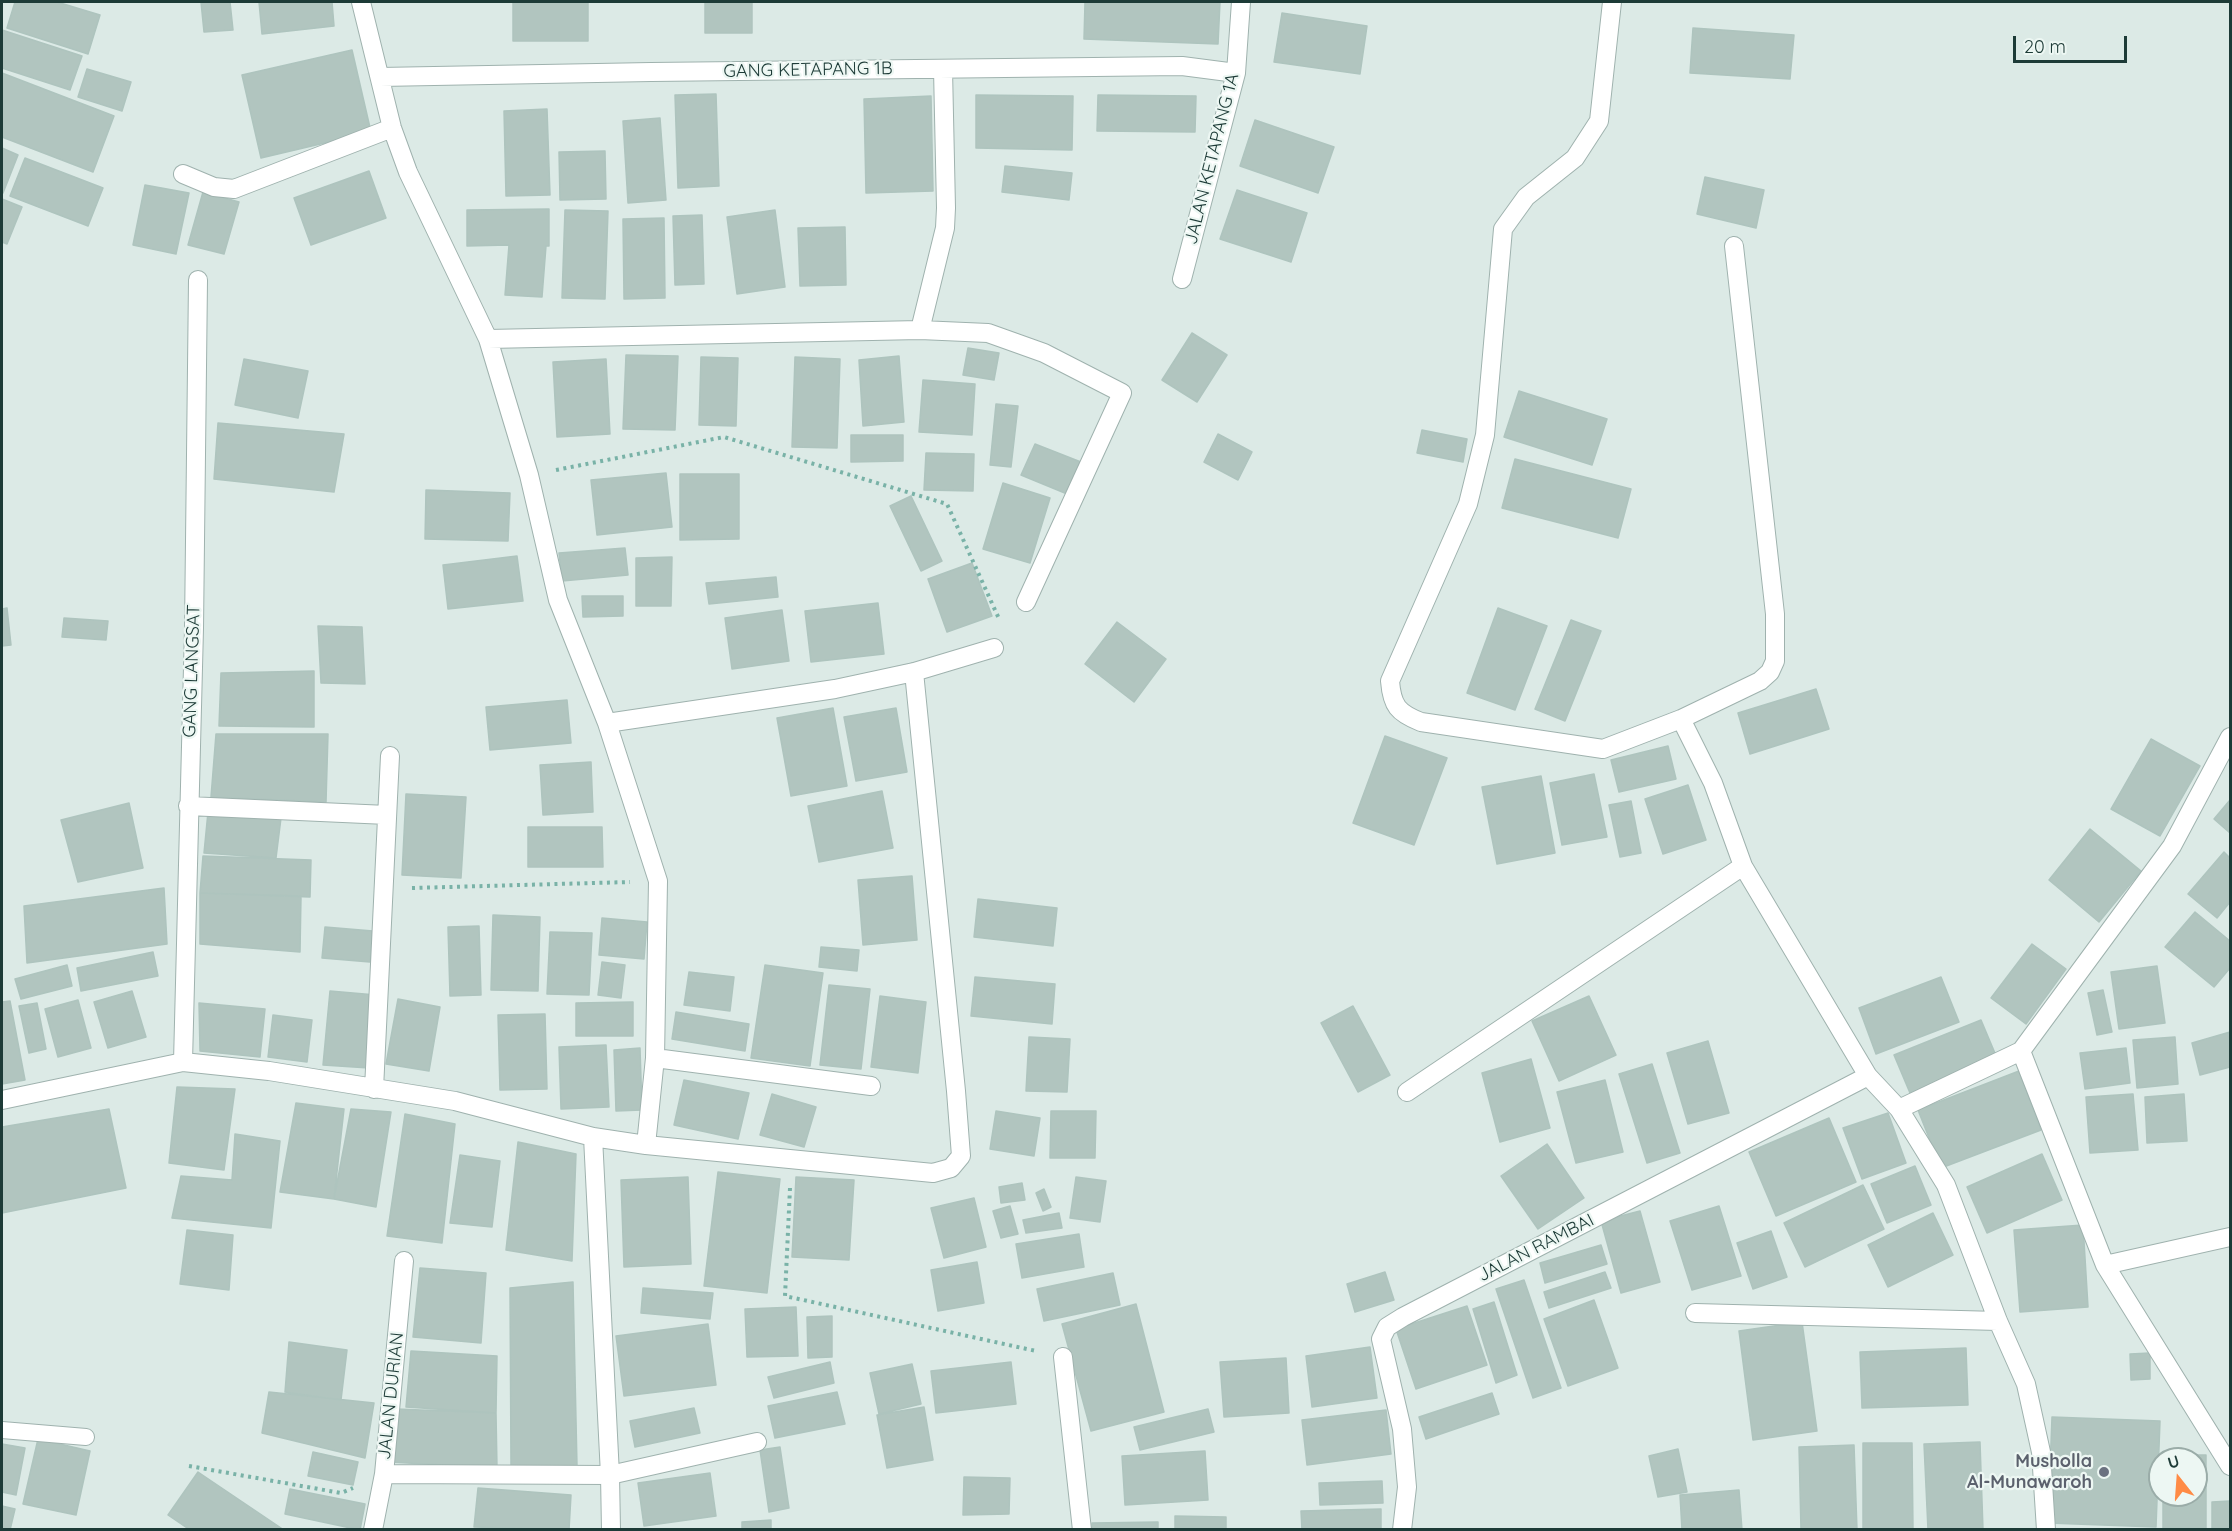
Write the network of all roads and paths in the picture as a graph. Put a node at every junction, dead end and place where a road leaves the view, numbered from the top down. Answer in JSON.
{"nodes":[{"id":1,"x":361,"y":2,"type":"edge"},
{"id":2,"x":1241,"y":2,"type":"edge"},
{"id":3,"x":1612,"y":2,"type":"edge"},
{"id":4,"x":943,"y":69,"type":"junction"},
{"id":5,"x":1236,"y":73,"type":"junction"},
{"id":6,"x":380,"y":77,"type":"junction"},
{"id":7,"x":392,"y":128,"type":"junction"},
{"id":8,"x":183,"y":174,"type":"dead end"},
{"id":9,"x":1734,"y":246,"type":"dead end"},
{"id":10,"x":1182,"y":279,"type":"dead end"},
{"id":11,"x":198,"y":280,"type":"dead end"},
{"id":12,"x":920,"y":330,"type":"junction"},
{"id":13,"x":488,"y":339,"type":"junction"},
{"id":14,"x":529,"y":475,"type":"junction"},
{"id":15,"x":1026,"y":602,"type":"dead end"},
{"id":16,"x":994,"y":648,"type":"joint"},
{"id":17,"x":914,"y":672,"type":"junction"},
{"id":18,"x":1681,"y":719,"type":"junction"},
{"id":19,"x":607,"y":723,"type":"junction"},
{"id":20,"x":2230,"y":737,"type":"edge"},
{"id":21,"x":390,"y":756,"type":"dead end"},
{"id":22,"x":188,"y":806,"type":"junction"},
{"id":23,"x":387,"y":815,"type":"junction"},
{"id":24,"x":1743,"y":866,"type":"junction"},
{"id":25,"x":658,"y":881,"type":"junction"},
{"id":26,"x":385,"y":889,"type":"junction"},
{"id":27,"x":2021,"y":1051,"type":"junction"},
{"id":28,"x":655,"y":1058,"type":"junction"},
{"id":29,"x":183,"y":1062,"type":"junction"},
{"id":30,"x":1869,"y":1076,"type":"junction"},
{"id":31,"x":871,"y":1086,"type":"dead end"},
{"id":32,"x":374,"y":1089,"type":"junction"},
{"id":33,"x":1407,"y":1092,"type":"dead end"},
{"id":34,"x":2,"y":1100,"type":"edge"},
{"id":35,"x":1899,"y":1108,"type":"junction"},
{"id":36,"x":593,"y":1137,"type":"junction"},
{"id":37,"x":646,"y":1145,"type":"junction"},
{"id":38,"x":791,"y":1159,"type":"junction"},
{"id":39,"x":2230,"y":1237,"type":"edge"},
{"id":40,"x":404,"y":1261,"type":"dead end"},
{"id":41,"x":2105,"y":1265,"type":"junction"},
{"id":42,"x":1695,"y":1312,"type":"dead end"},
{"id":43,"x":1998,"y":1321,"type":"junction"},
{"id":44,"x":1063,"y":1357,"type":"joint"},
{"id":45,"x":2,"y":1430,"type":"edge"},
{"id":46,"x":86,"y":1437,"type":"dead end"},
{"id":47,"x":757,"y":1442,"type":"dead end"},
{"id":48,"x":189,"y":1466,"type":"dead end"},
{"id":49,"x":2230,"y":1466,"type":"edge"},
{"id":50,"x":384,"y":1474,"type":"junction"},
{"id":51,"x":610,"y":1475,"type":"junction"},
{"id":52,"x":373,"y":1530,"type":"edge"},
{"id":53,"x":611,"y":1530,"type":"edge"},
{"id":54,"x":1082,"y":1530,"type":"edge"},
{"id":55,"x":1402,"y":1530,"type":"edge"},
{"id":56,"x":2046,"y":1530,"type":"edge"}],
"edges":[{"from":1,"to":6,"type":"street"},
{"from":2,"to":5,"type":"street","name":"JALAN KETAPANG 1A"},
{"from":3,"to":18,"type":"street"},
{"from":4,"to":5,"type":"street","name":"GANG KETAPANG 1B"},
{"from":4,"to":6,"type":"street","name":"GANG KETAPANG 1B"},
{"from":4,"to":12,"type":"street"},
{"from":5,"to":10,"type":"street","name":"JALAN KETAPANG 1A"},
{"from":6,"to":7,"type":"street"},
{"from":7,"to":8,"type":"street"},
{"from":7,"to":13,"type":"street"},
{"from":9,"to":18,"type":"street"},
{"from":11,"to":22,"type":"street","name":"GANG LANGSAT"},
{"from":12,"to":13,"type":"street"},
{"from":12,"to":15,"type":"street"},
{"from":13,"to":14,"type":"street"},
{"from":14,"to":16,"type":"path"},
{"from":14,"to":19,"type":"street"},
{"from":16,"to":17,"type":"street"},
{"from":17,"to":19,"type":"street"},
{"from":17,"to":38,"type":"street"},
{"from":18,"to":24,"type":"street"},
{"from":19,"to":25,"type":"street"},
{"from":20,"to":27,"type":"street"},
{"from":21,"to":23,"type":"street"},
{"from":22,"to":23,"type":"street"},
{"from":22,"to":29,"type":"street","name":"GANG LANGSAT"},
{"from":23,"to":26,"type":"street"},
{"from":24,"to":30,"type":"street"},
{"from":24,"to":33,"type":"street"},
{"from":25,"to":26,"type":"path"},
{"from":25,"to":28,"type":"street"},
{"from":26,"to":32,"type":"street"},
{"from":27,"to":35,"type":"street"},
{"from":27,"to":41,"type":"street"},
{"from":28,"to":31,"type":"street"},
{"from":28,"to":37,"type":"street"},
{"from":29,"to":32,"type":"street"},
{"from":29,"to":34,"type":"street"},
{"from":30,"to":35,"type":"street"},
{"from":30,"to":55,"type":"street","name":"JALAN RAMBAI"},
{"from":32,"to":36,"type":"street"},
{"from":35,"to":43,"type":"street"},
{"from":36,"to":37,"type":"street"},
{"from":36,"to":51,"type":"street"},
{"from":37,"to":38,"type":"street"},
{"from":38,"to":44,"type":"path"},
{"from":39,"to":41,"type":"street"},
{"from":40,"to":50,"type":"street","name":"JALAN DURIAN"},
{"from":41,"to":49,"type":"street"},
{"from":42,"to":43,"type":"street"},
{"from":43,"to":56,"type":"street"},
{"from":44,"to":54,"type":"street"},
{"from":45,"to":46,"type":"lane"},
{"from":47,"to":51,"type":"street"},
{"from":48,"to":50,"type":"path"},
{"from":50,"to":51,"type":"street"},
{"from":50,"to":52,"type":"street","name":"JALAN DURIAN"},
{"from":51,"to":53,"type":"street"}]}
